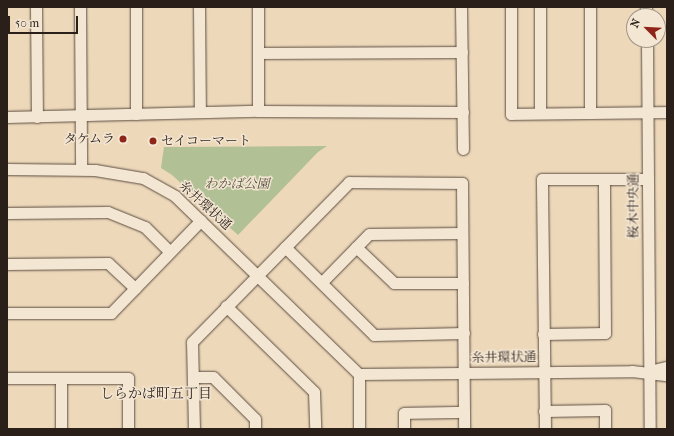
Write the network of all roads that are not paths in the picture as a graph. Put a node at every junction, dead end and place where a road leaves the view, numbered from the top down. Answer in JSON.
{"nodes":[{"id":1,"x":36,"y":7,"type":"edge"},
{"id":2,"x":80,"y":7,"type":"edge"},
{"id":3,"x":136,"y":7,"type":"edge"},
{"id":4,"x":199,"y":7,"type":"edge"},
{"id":5,"x":258,"y":7,"type":"edge"},
{"id":6,"x":461,"y":7,"type":"edge"},
{"id":7,"x":511,"y":7,"type":"edge"},
{"id":8,"x":540,"y":7,"type":"edge"},
{"id":9,"x":590,"y":7,"type":"edge"},
{"id":10,"x":647,"y":48,"type":"edge"},
{"id":11,"x":462,"y":52,"type":"junction"},
{"id":12,"x":259,"y":53,"type":"junction"},
{"id":13,"x":258,"y":111,"type":"junction"},
{"id":14,"x":200,"y":112,"type":"junction"},
{"id":15,"x":463,"y":112,"type":"junction"},
{"id":16,"x":648,"y":112,"type":"junction"},
{"id":17,"x":667,"y":112,"type":"edge"},
{"id":18,"x":540,"y":113,"type":"junction"},
{"id":19,"x":590,"y":113,"type":"junction"},
{"id":20,"x":136,"y":114,"type":"junction"},
{"id":21,"x":80,"y":115,"type":"junction"},
{"id":22,"x":7,"y":117,"type":"edge"},
{"id":23,"x":37,"y":117,"type":"junction"},
{"id":24,"x":463,"y":149,"type":"dead end"},
{"id":25,"x":81,"y":168,"type":"junction"},
{"id":26,"x":7,"y":169,"type":"edge"},
{"id":27,"x":604,"y":179,"type":"junction"},
{"id":28,"x":648,"y":179,"type":"junction"},
{"id":29,"x":7,"y":213,"type":"edge"},
{"id":30,"x":202,"y":220,"type":"junction"},
{"id":31,"x":462,"y":233,"type":"junction"},
{"id":32,"x":285,"y":247,"type":"junction"},
{"id":33,"x":356,"y":247,"type":"junction"},
{"id":34,"x":170,"y":252,"type":"junction"},
{"id":35,"x":7,"y":264,"type":"edge"},
{"id":36,"x":258,"y":275,"type":"junction"},
{"id":37,"x":322,"y":282,"type":"junction"},
{"id":38,"x":463,"y":283,"type":"junction"},
{"id":39,"x":135,"y":288,"type":"junction"},
{"id":40,"x":226,"y":306,"type":"junction"},
{"id":41,"x":7,"y":314,"type":"edge"},
{"id":42,"x":464,"y":333,"type":"junction"},
{"id":43,"x":543,"y":334,"type":"junction"},
{"id":44,"x":667,"y":367,"type":"edge"},
{"id":45,"x":650,"y":371,"type":"junction"},
{"id":46,"x":544,"y":372,"type":"junction"},
{"id":47,"x":463,"y":373,"type":"junction"},
{"id":48,"x":359,"y":374,"type":"junction"},
{"id":49,"x":667,"y":375,"type":"edge"},
{"id":50,"x":193,"y":377,"type":"junction"},
{"id":51,"x":7,"y":378,"type":"edge"},
{"id":52,"x":61,"y":378,"type":"junction"},
{"id":53,"x":544,"y":411,"type":"junction"},
{"id":54,"x":464,"y":412,"type":"junction"},
{"id":55,"x":61,"y":429,"type":"edge"},
{"id":56,"x":128,"y":429,"type":"edge"},
{"id":57,"x":194,"y":429,"type":"edge"},
{"id":58,"x":255,"y":429,"type":"edge"},
{"id":59,"x":315,"y":429,"type":"edge"},
{"id":60,"x":359,"y":429,"type":"edge"},
{"id":61,"x":404,"y":429,"type":"edge"},
{"id":62,"x":464,"y":429,"type":"edge"},
{"id":63,"x":544,"y":429,"type":"edge"},
{"id":64,"x":605,"y":429,"type":"edge"},
{"id":65,"x":650,"y":429,"type":"edge"}],
"edges":[{"from":1,"to":23,"type":"street"},
{"from":2,"to":21,"type":"street"},
{"from":3,"to":20,"type":"street"},
{"from":4,"to":14,"type":"street"},
{"from":5,"to":12,"type":"street"},
{"from":6,"to":11,"type":"street"},
{"from":7,"to":18,"type":"street"},
{"from":8,"to":18,"type":"street"},
{"from":9,"to":19,"type":"street"},
{"from":10,"to":16,"type":"street","name":"桜木中央通"},
{"from":11,"to":12,"type":"street"},
{"from":11,"to":15,"type":"street"},
{"from":12,"to":13,"type":"street"},
{"from":13,"to":14,"type":"street"},
{"from":13,"to":15,"type":"street"},
{"from":14,"to":20,"type":"street"},
{"from":15,"to":24,"type":"street"},
{"from":16,"to":17,"type":"street"},
{"from":16,"to":19,"type":"street"},
{"from":16,"to":28,"type":"street","name":"桜木中央通"},
{"from":18,"to":19,"type":"street"},
{"from":20,"to":21,"type":"street"},
{"from":21,"to":23,"type":"street"},
{"from":21,"to":25,"type":"street"},
{"from":22,"to":23,"type":"street"},
{"from":25,"to":26,"type":"street","name":"糸井環状通"},
{"from":25,"to":30,"type":"street","name":"糸井環状通"},
{"from":27,"to":28,"type":"street"},
{"from":27,"to":43,"type":"street"},
{"from":27,"to":43,"type":"street"},
{"from":28,"to":45,"type":"street","name":"桜木中央通"},
{"from":29,"to":34,"type":"street"},
{"from":30,"to":34,"type":"street"},
{"from":30,"to":36,"type":"street","name":"糸井環状通"},
{"from":31,"to":32,"type":"street"},
{"from":31,"to":33,"type":"street"},
{"from":31,"to":38,"type":"street"},
{"from":32,"to":36,"type":"street"},
{"from":32,"to":37,"type":"street"},
{"from":33,"to":37,"type":"street"},
{"from":33,"to":38,"type":"street"},
{"from":34,"to":39,"type":"street"},
{"from":35,"to":39,"type":"street"},
{"from":36,"to":40,"type":"street"},
{"from":36,"to":48,"type":"street","name":"糸井環状通"},
{"from":37,"to":42,"type":"street"},
{"from":38,"to":42,"type":"street"},
{"from":39,"to":41,"type":"street"},
{"from":40,"to":50,"type":"street"},
{"from":40,"to":59,"type":"street"},
{"from":42,"to":47,"type":"street"},
{"from":43,"to":46,"type":"street"},
{"from":44,"to":45,"type":"street"},
{"from":45,"to":46,"type":"street","name":"糸井環状通"},
{"from":45,"to":49,"type":"street"},
{"from":45,"to":65,"type":"street","name":"桜木中央通"},
{"from":46,"to":47,"type":"street","name":"糸井環状通"},
{"from":46,"to":53,"type":"street"},
{"from":47,"to":48,"type":"street","name":"糸井環状通"},
{"from":47,"to":54,"type":"street"},
{"from":48,"to":60,"type":"street"},
{"from":50,"to":57,"type":"street"},
{"from":50,"to":58,"type":"street"},
{"from":51,"to":52,"type":"street"},
{"from":52,"to":55,"type":"street"},
{"from":52,"to":56,"type":"street"},
{"from":53,"to":63,"type":"street"},
{"from":53,"to":64,"type":"street"},
{"from":54,"to":61,"type":"street"},
{"from":54,"to":62,"type":"street"}]}
